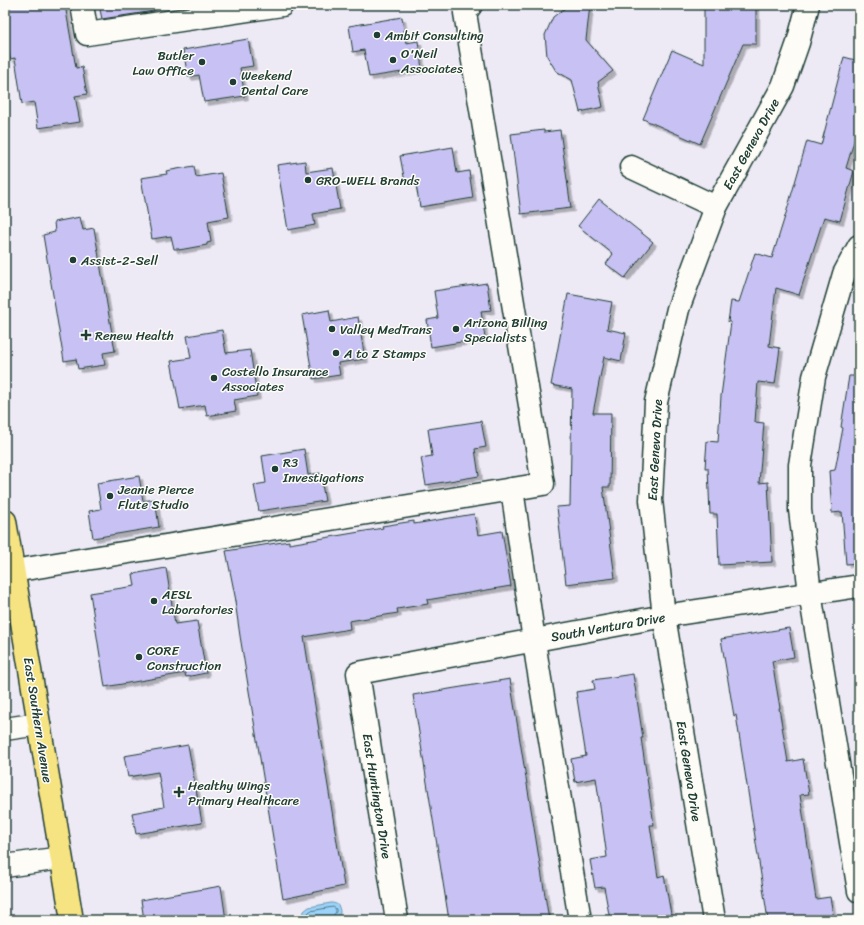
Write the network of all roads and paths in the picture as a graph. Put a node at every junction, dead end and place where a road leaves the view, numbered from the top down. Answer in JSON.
{"nodes":[{"id":1,"x":82,"y":5,"type":"edge"},
{"id":2,"x":282,"y":5,"type":"edge"},
{"id":3,"x":471,"y":5,"type":"edge"},
{"id":4,"x":808,"y":5,"type":"edge"},
{"id":5,"x":632,"y":167,"type":"dead end"},
{"id":6,"x":716,"y":207,"type":"junction"},
{"id":7,"x":859,"y":246,"type":"edge"},
{"id":8,"x":512,"y":489,"type":"junction"},
{"id":9,"x":5,"y":521,"type":"edge"},
{"id":10,"x":11,"y":582,"type":"edge"},
{"id":11,"x":859,"y":586,"type":"edge"},
{"id":12,"x":810,"y":593,"type":"junction"},
{"id":13,"x":664,"y":616,"type":"junction"},
{"id":14,"x":534,"y":640,"type":"junction"},
{"id":15,"x":358,"y":673,"type":"joint"},
{"id":16,"x":39,"y":724,"type":"junction"},
{"id":17,"x":5,"y":729,"type":"edge"},
{"id":18,"x":61,"y":858,"type":"junction"},
{"id":19,"x":5,"y":866,"type":"edge"},
{"id":20,"x":859,"y":891,"type":"edge"},
{"id":21,"x":72,"y":920,"type":"edge"},
{"id":22,"x":397,"y":920,"type":"edge"},
{"id":23,"x":580,"y":920,"type":"edge"},
{"id":24,"x":714,"y":920,"type":"edge"}],
"edges":[{"from":1,"to":2,"type":"street"},
{"from":3,"to":8,"type":"street"},
{"from":4,"to":6,"type":"street","name":"East Geneva Drive"},
{"from":5,"to":6,"type":"street"},
{"from":6,"to":13,"type":"street","name":"East Geneva Drive"},
{"from":7,"to":12,"type":"street"},
{"from":8,"to":10,"type":"street"},
{"from":8,"to":14,"type":"street"},
{"from":9,"to":10,"type":"main road","name":"East Southern Avenue"},
{"from":10,"to":16,"type":"main road","name":"East Southern Avenue"},
{"from":11,"to":12,"type":"street","name":"South Ventura Drive"},
{"from":12,"to":13,"type":"street","name":"South Ventura Drive"},
{"from":12,"to":20,"type":"street"},
{"from":13,"to":14,"type":"street","name":"South Ventura Drive"},
{"from":13,"to":24,"type":"street","name":"East Geneva Drive"},
{"from":14,"to":15,"type":"street","name":"South Ventura Drive"},
{"from":14,"to":23,"type":"street"},
{"from":15,"to":22,"type":"street","name":"East Huntington Drive"},
{"from":16,"to":17,"type":"street"},
{"from":16,"to":18,"type":"main road","name":"East Southern Avenue"},
{"from":18,"to":19,"type":"street"},
{"from":18,"to":21,"type":"main road","name":"East Southern Avenue"}]}
